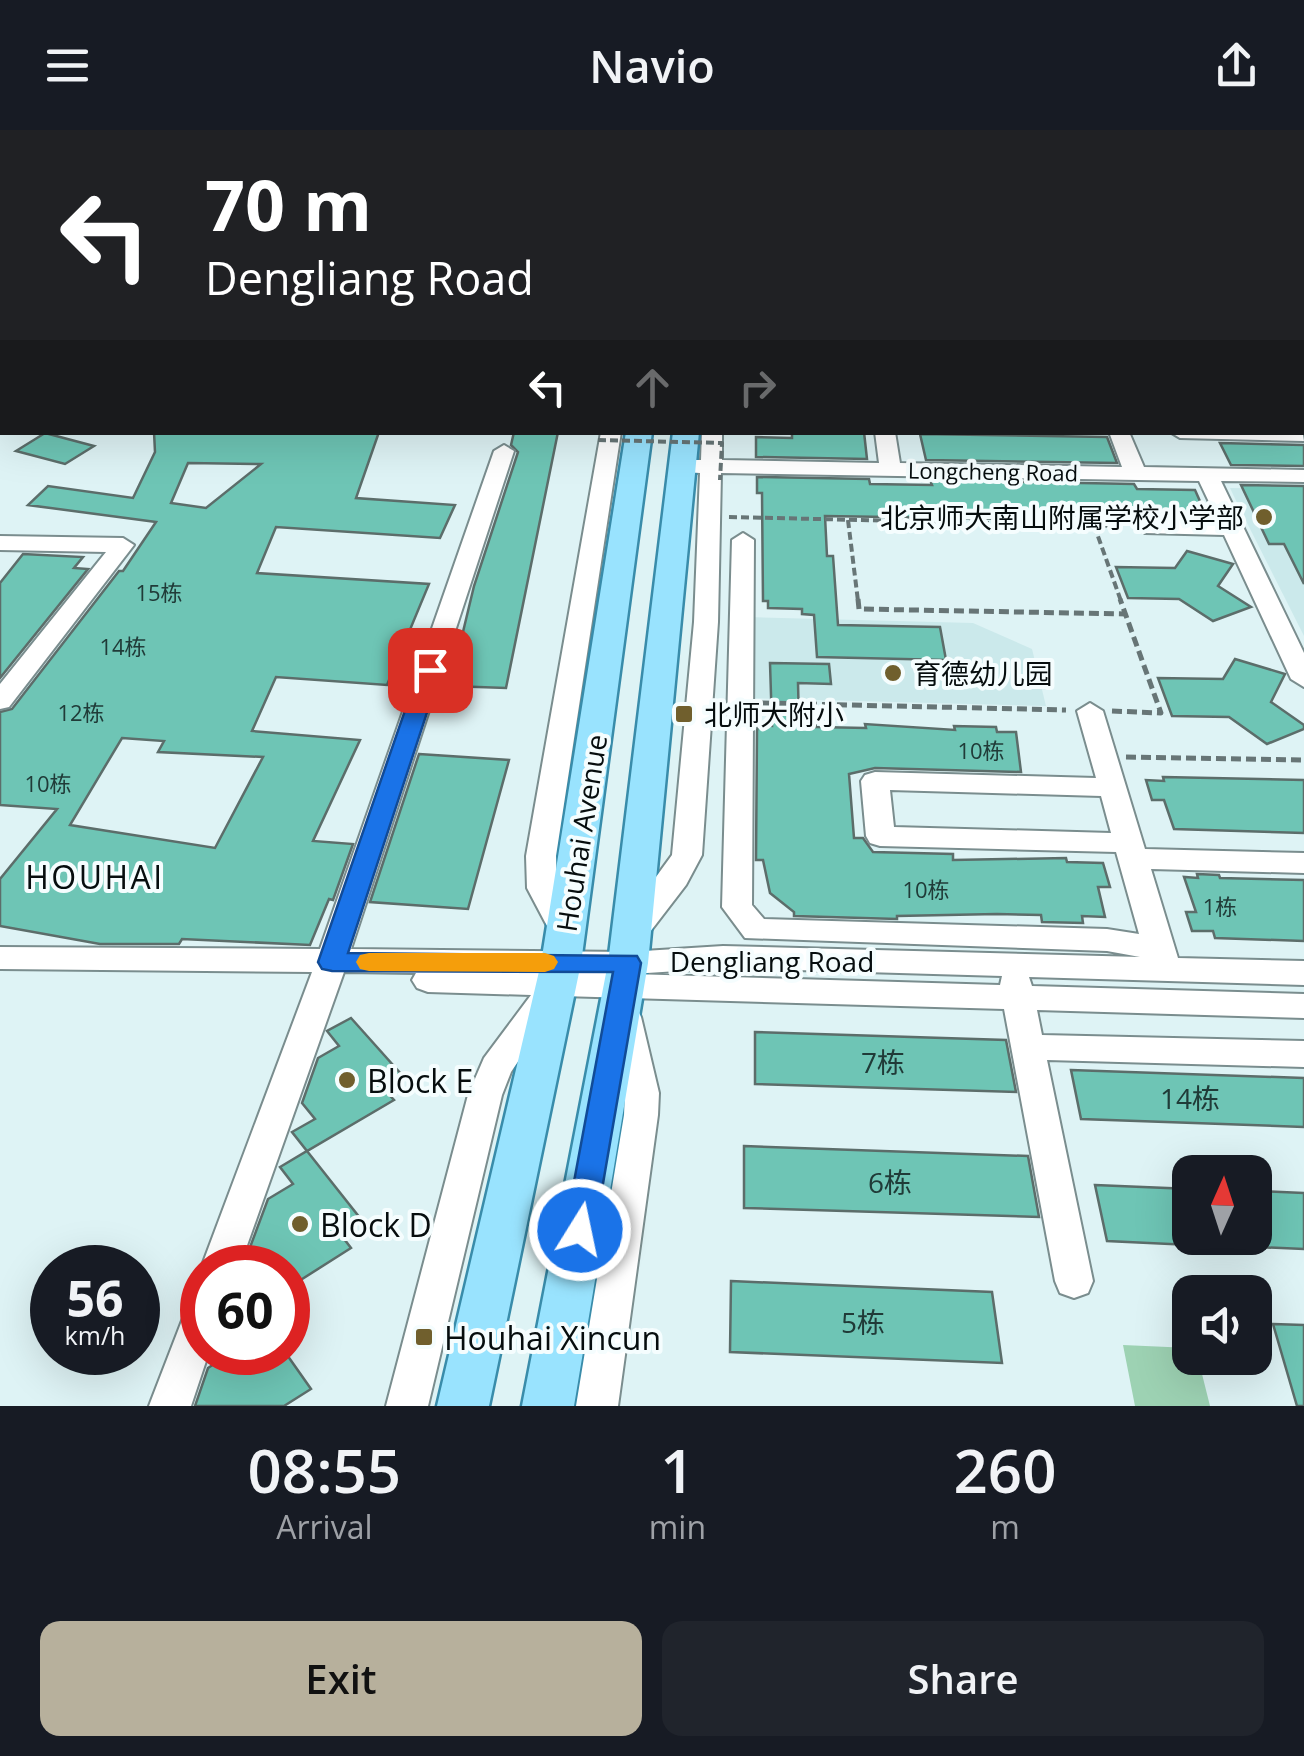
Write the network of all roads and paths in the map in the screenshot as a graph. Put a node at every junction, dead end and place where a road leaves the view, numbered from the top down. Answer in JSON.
{"nodes":[{"id":1,"x":639,"y":435,"type":"edge"},
{"id":2,"x":711,"y":435,"type":"edge"},
{"id":3,"x":885,"y":435,"type":"edge"},
{"id":4,"x":1120,"y":435,"type":"edge"},
{"id":5,"x":604,"y":436,"type":"edge"},
{"id":6,"x":504,"y":452,"type":"dead end"},
{"id":7,"x":700,"y":461,"type":"edge"},
{"id":8,"x":890,"y":470,"type":"junction"},
{"id":9,"x":1136,"y":474,"type":"junction"},
{"id":10,"x":1207,"y":475,"type":"junction"},
{"id":11,"x":1304,"y":476,"type":"edge"},
{"id":12,"x":848,"y":520,"type":"junction"},
{"id":13,"x":1094,"y":525,"type":"junction"},
{"id":14,"x":1145,"y":526,"type":"joint"},
{"id":15,"x":734,"y":528,"type":"joint"},
{"id":16,"x":1232,"y":528,"type":"junction"},
{"id":17,"x":0,"y":543,"type":"edge"},
{"id":18,"x":1126,"y":614,"type":"junction"},
{"id":19,"x":1304,"y":678,"type":"edge"},
{"id":20,"x":0,"y":702,"type":"edge"},
{"id":21,"x":739,"y":702,"type":"junction"},
{"id":22,"x":1090,"y":711,"type":"junction"},
{"id":23,"x":1103,"y":756,"type":"junction"},
{"id":24,"x":1304,"y":760,"type":"edge"},
{"id":25,"x":1112,"y":787,"type":"junction"},
{"id":26,"x":1131,"y":851,"type":"junction"},
{"id":27,"x":1304,"y":864,"type":"edge"},
{"id":28,"x":0,"y":958,"type":"edge"},
{"id":29,"x":1162,"y":959,"type":"junction"},
{"id":30,"x":561,"y":960,"type":"junction"},
{"id":31,"x":329,"y":970,"type":"junction"},
{"id":32,"x":626,"y":971,"type":"junction"},
{"id":33,"x":1304,"y":972,"type":"edge"},
{"id":34,"x":1015,"y":981,"type":"junction"},
{"id":35,"x":1175,"y":1002,"type":"junction"},
{"id":36,"x":1304,"y":1006,"type":"edge"},
{"id":37,"x":1028,"y":1046,"type":"junction"},
{"id":38,"x":1304,"y":1054,"type":"edge"},
{"id":39,"x":228,"y":1245,"type":"edge"},
{"id":40,"x":1074,"y":1282,"type":"dead end"},
{"id":41,"x":181,"y":1375,"type":"edge"},
{"id":42,"x":170,"y":1406,"type":"edge"},
{"id":43,"x":407,"y":1406,"type":"edge"},
{"id":44,"x":463,"y":1406,"type":"edge"},
{"id":45,"x":548,"y":1406,"type":"edge"},
{"id":46,"x":598,"y":1406,"type":"edge"}],
"edges":[{"from":1,"to":30,"type":"main road","name":"Houhai Avenue"},
{"from":2,"to":7,"type":"street"},
{"from":3,"to":8,"type":"street"},
{"from":4,"to":9,"type":"street"},
{"from":5,"to":7,"type":"path","bridge":true},
{"from":5,"to":30,"type":"street"},
{"from":6,"to":31,"type":"street"},
{"from":7,"to":8,"type":"street","name":"Longcheng Road"},
{"from":7,"to":32,"type":"main road","name":"Houhai Avenue"},
{"from":8,"to":9,"type":"street","name":"Longcheng Road"},
{"from":9,"to":10,"type":"street","name":"Longcheng Road"},
{"from":10,"to":11,"type":"street","name":"Longcheng Road"},
{"from":10,"to":16,"type":"street"},
{"from":12,"to":13,"type":"path"},
{"from":12,"to":15,"type":"path"},
{"from":12,"to":18,"type":"path"},
{"from":13,"to":14,"type":"path"},
{"from":13,"to":18,"type":"path"},
{"from":14,"to":16,"type":"street"},
{"from":15,"to":21,"type":"street"},
{"from":16,"to":19,"type":"street"},
{"from":17,"to":20,"type":"street"},
{"from":18,"to":22,"type":"path"},
{"from":21,"to":22,"type":"path"},
{"from":21,"to":29,"type":"street"},
{"from":22,"to":23,"type":"street"},
{"from":23,"to":24,"type":"path"},
{"from":23,"to":25,"type":"street"},
{"from":25,"to":26,"type":"street"},
{"from":25,"to":26,"type":"street"},
{"from":26,"to":27,"type":"street"},
{"from":26,"to":29,"type":"street"},
{"from":28,"to":31,"type":"street"},
{"from":29,"to":33,"type":"street"},
{"from":29,"to":34,"type":"street"},
{"from":29,"to":35,"type":"street"},
{"from":30,"to":31,"type":"street"},
{"from":30,"to":32,"type":"street"},
{"from":30,"to":43,"type":"street"},
{"from":30,"to":44,"type":"main road","name":"Houhai Avenue"},
{"from":31,"to":39,"type":"street"},
{"from":32,"to":34,"type":"street"},
{"from":32,"to":45,"type":"main road","name":"Houhai Avenue"},
{"from":32,"to":46,"type":"street"},
{"from":34,"to":35,"type":"street"},
{"from":34,"to":37,"type":"street"},
{"from":35,"to":36,"type":"street"},
{"from":37,"to":38,"type":"street"},
{"from":37,"to":40,"type":"street"},
{"from":41,"to":42,"type":"street"}]}
